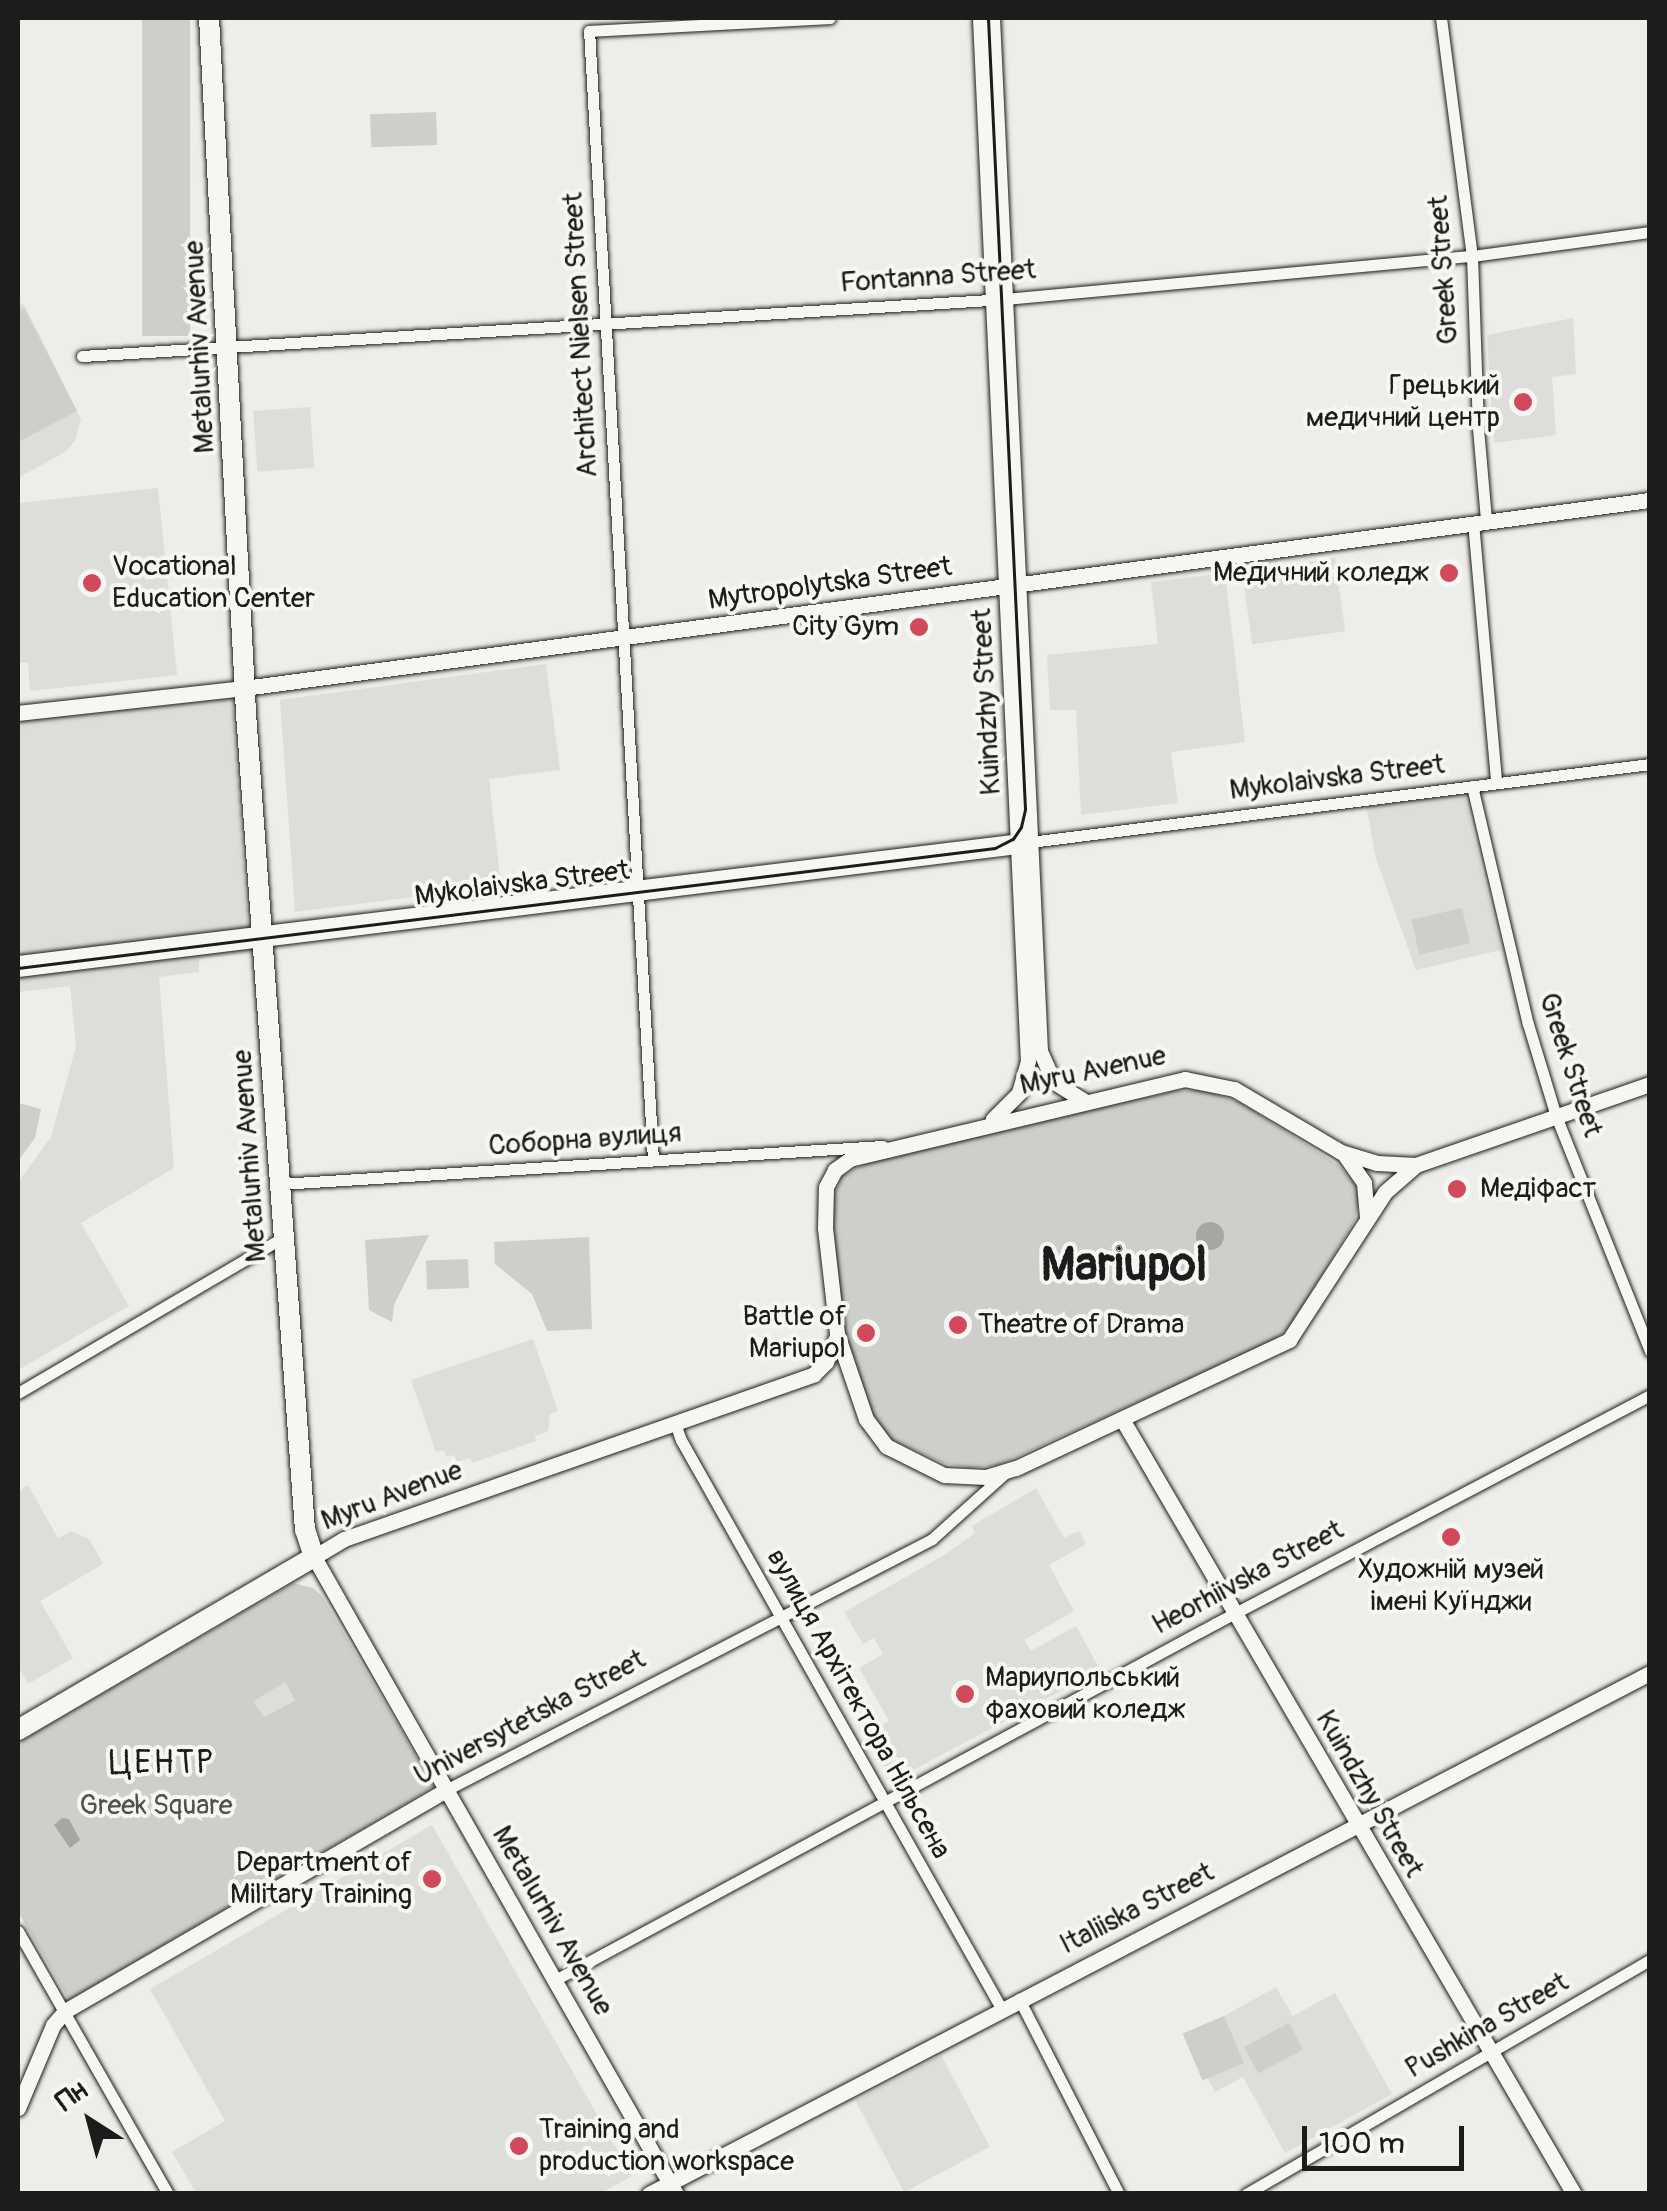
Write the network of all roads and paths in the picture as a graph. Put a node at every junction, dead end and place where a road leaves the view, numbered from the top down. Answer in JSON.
{"nodes":[{"id":1,"x":209,"y":18,"type":"edge"},
{"id":2,"x":830,"y":18,"type":"edge"},
{"id":3,"x":980,"y":18,"type":"edge"},
{"id":4,"x":992,"y":18,"type":"edge"},
{"id":5,"x":1441,"y":18,"type":"edge"},
{"id":6,"x":1650,"y":232,"type":"edge"},
{"id":7,"x":1472,"y":256,"type":"junction"},
{"id":8,"x":999,"y":299,"type":"junction"},
{"id":9,"x":606,"y":324,"type":"junction"},
{"id":10,"x":227,"y":347,"type":"junction"},
{"id":11,"x":82,"y":356,"type":"dead end"},
{"id":12,"x":1650,"y":500,"type":"edge"},
{"id":13,"x":1479,"y":521,"type":"junction"},
{"id":14,"x":1012,"y":584,"type":"junction"},
{"id":15,"x":624,"y":637,"type":"junction"},
{"id":16,"x":244,"y":688,"type":"junction"},
{"id":17,"x":18,"y":713,"type":"edge"},
{"id":18,"x":1650,"y":764,"type":"edge"},
{"id":19,"x":1496,"y":782,"type":"junction"},
{"id":20,"x":1472,"y":786,"type":"junction"},
{"id":21,"x":1022,"y":843,"type":"junction"},
{"id":22,"x":638,"y":890,"type":"junction"},
{"id":23,"x":262,"y":936,"type":"junction"},
{"id":24,"x":108,"y":955,"type":"junction"},
{"id":25,"x":18,"y":961,"type":"edge"},
{"id":26,"x":18,"y":971,"type":"edge"},
{"id":27,"x":1650,"y":1084,"type":"edge"},
{"id":28,"x":1084,"y":1100,"type":"junction"},
{"id":29,"x":1556,"y":1116,"type":"junction"},
{"id":30,"x":981,"y":1125,"type":"junction"},
{"id":31,"x":892,"y":1146,"type":"junction"},
{"id":32,"x":1340,"y":1152,"type":"junction"},
{"id":33,"x":653,"y":1160,"type":"junction"},
{"id":34,"x":1416,"y":1165,"type":"junction"},
{"id":35,"x":280,"y":1184,"type":"junction"},
{"id":36,"x":1366,"y":1221,"type":"junction"},
{"id":37,"x":284,"y":1237,"type":"junction"},
{"id":38,"x":837,"y":1334,"type":"junction"},
{"id":39,"x":1650,"y":1351,"type":"edge"},
{"id":40,"x":814,"y":1374,"type":"junction"},
{"id":41,"x":18,"y":1393,"type":"edge"},
{"id":42,"x":856,"y":1394,"type":"junction"},
{"id":43,"x":1650,"y":1394,"type":"edge"},
{"id":44,"x":1122,"y":1419,"type":"junction"},
{"id":45,"x":675,"y":1423,"type":"junction"},
{"id":46,"x":1016,"y":1468,"type":"junction"},
{"id":47,"x":314,"y":1556,"type":"junction"},
{"id":48,"x":1234,"y":1612,"type":"junction"},
{"id":49,"x":780,"y":1616,"type":"junction"},
{"id":50,"x":1650,"y":1673,"type":"edge"},
{"id":51,"x":18,"y":1730,"type":"edge"},
{"id":52,"x":446,"y":1790,"type":"junction"},
{"id":53,"x":884,"y":1800,"type":"junction"},
{"id":54,"x":1356,"y":1824,"type":"junction"},
{"id":55,"x":18,"y":1931,"type":"edge"},
{"id":56,"x":1650,"y":1960,"type":"edge"},
{"id":57,"x":555,"y":1980,"type":"junction"},
{"id":58,"x":1019,"y":1999,"type":"junction"},
{"id":59,"x":1002,"y":2008,"type":"junction"},
{"id":60,"x":64,"y":2011,"type":"junction"},
{"id":61,"x":1491,"y":2053,"type":"junction"},
{"id":62,"x":18,"y":2108,"type":"edge"},
{"id":63,"x":673,"y":2188,"type":"edge"},
{"id":64,"x":168,"y":2194,"type":"edge"},
{"id":65,"x":649,"y":2194,"type":"edge"},
{"id":66,"x":1119,"y":2194,"type":"edge"},
{"id":67,"x":1246,"y":2194,"type":"edge"},
{"id":68,"x":1574,"y":2194,"type":"edge"}],
"edges":[{"from":1,"to":10,"type":"highway","name":"Metalurhiv Avenue"},
{"from":2,"to":9,"type":"street","name":"Architect Nielsen Street"},
{"from":3,"to":8,"type":"main road","name":"Kuindzhy Street"},
{"from":4,"to":8,"type":"main road","name":"Kuindzhy Street"},
{"from":5,"to":7,"type":"street","name":"Greek Street"},
{"from":6,"to":7,"type":"street","name":"Fontanna Street"},
{"from":7,"to":8,"type":"street","name":"Fontanna Street"},
{"from":7,"to":13,"type":"street","name":"Greek Street"},
{"from":8,"to":9,"type":"street","name":"Fontanna Street"},
{"from":8,"to":14,"type":"main road","name":"Kuindzhy Street"},
{"from":9,"to":10,"type":"street","name":"Fontanna Street"},
{"from":9,"to":15,"type":"street","name":"Architect Nielsen Street"},
{"from":10,"to":11,"type":"street","name":"Fontanna Street"},
{"from":10,"to":16,"type":"highway","name":"Metalurhiv Avenue"},
{"from":12,"to":13,"type":"main road","name":"Mytropolytska Street"},
{"from":13,"to":14,"type":"main road","name":"Mytropolytska Street"},
{"from":13,"to":19,"type":"street","name":"Greek Street"},
{"from":14,"to":15,"type":"main road","name":"Mytropolytska Street"},
{"from":14,"to":21,"type":"main road","name":"Kuindzhy Street"},
{"from":15,"to":16,"type":"main road","name":"Mytropolytska Street"},
{"from":15,"to":22,"type":"street","name":"Architect Nielsen Street"},
{"from":16,"to":17,"type":"main road","name":"Mytropolytska Street"},
{"from":16,"to":23,"type":"highway","name":"Metalurhiv Avenue"},
{"from":18,"to":19,"type":"street","name":"Mykolaivska Street"},
{"from":19,"to":20,"type":"street","name":"Mykolaivska Street"},
{"from":20,"to":21,"type":"street","name":"Mykolaivska Street"},
{"from":20,"to":29,"type":"street","name":"Greek Street"},
{"from":21,"to":22,"type":"street","name":"Mykolaivska Street"},
{"from":21,"to":28,"type":"main road","name":"Kuindzhy Street"},
{"from":21,"to":30,"type":"main road","name":"Kuindzhy Street"},
{"from":22,"to":23,"type":"street","name":"Mykolaivska Street"},
{"from":22,"to":33,"type":"street","name":"Architect Nielsen Street"},
{"from":23,"to":24,"type":"street","name":"Mykolaivska Street"},
{"from":23,"to":35,"type":"highway","name":"Metalurhiv Avenue"},
{"from":24,"to":25,"type":"street","name":"Mykolaivska Street"},
{"from":24,"to":26,"type":"street","name":"Mykolaivska Street"},
{"from":27,"to":29,"type":"main road","name":"Myru Avenue"},
{"from":28,"to":30,"type":"main road","name":"Myru Avenue"},
{"from":28,"to":32,"type":"main road","name":"Myru Avenue"},
{"from":29,"to":34,"type":"main road","name":"Myru Avenue"},
{"from":29,"to":39,"type":"street","name":"Greek Street"},
{"from":30,"to":31,"type":"main road","name":"Myru Avenue"},
{"from":31,"to":33,"type":"street","name":"Соборна вулиця"},
{"from":31,"to":38,"type":"main road","name":"Myru Avenue"},
{"from":32,"to":34,"type":"main road","name":"Myru Avenue"},
{"from":32,"to":36,"type":"main road","name":"Myru Avenue"},
{"from":33,"to":35,"type":"street","name":"Соборна вулиця"},
{"from":34,"to":36,"type":"main road","name":"Myru Avenue"},
{"from":35,"to":37,"type":"highway","name":"Metalurhiv Avenue"},
{"from":36,"to":44,"type":"main road","name":"Myru Avenue"},
{"from":37,"to":41,"type":"street"},
{"from":37,"to":47,"type":"highway","name":"Metalurhiv Avenue"},
{"from":38,"to":40,"type":"main road"},
{"from":38,"to":42,"type":"main road","name":"Myru Avenue"},
{"from":40,"to":42,"type":"main road"},
{"from":40,"to":45,"type":"main road","name":"Myru Avenue"},
{"from":42,"to":46,"type":"main road","name":"Myru Avenue"},
{"from":43,"to":48,"type":"street","name":"Heorhiivska Street"},
{"from":44,"to":46,"type":"main road","name":"Myru Avenue"},
{"from":44,"to":48,"type":"main road","name":"Kuindzhy Street"},
{"from":45,"to":47,"type":"main road","name":"Myru Avenue"},
{"from":45,"to":49,"type":"street","name":"вулиця Архітектора Нільсена"},
{"from":46,"to":49,"type":"street","name":"Universytetska Street"},
{"from":47,"to":51,"type":"highway","name":"Myru Avenue"},
{"from":47,"to":52,"type":"main road","name":"Metalurhiv Avenue"},
{"from":48,"to":53,"type":"street","name":"Heorhiivska Street"},
{"from":48,"to":54,"type":"main road","name":"Kuindzhy Street"},
{"from":49,"to":52,"type":"street","name":"Universytetska Street"},
{"from":49,"to":53,"type":"street","name":"вулиця Архітектора Нільсена"},
{"from":50,"to":54,"type":"main road","name":"Italiiska Street"},
{"from":52,"to":57,"type":"main road","name":"Metalurhiv Avenue"},
{"from":52,"to":60,"type":"main road","name":"Universytetska Street"},
{"from":53,"to":57,"type":"street","name":"Heorhiivska Street"},
{"from":53,"to":59,"type":"street","name":"вулиця Архітектора Нільсена"},
{"from":54,"to":58,"type":"main road","name":"Italiiska Street"},
{"from":54,"to":61,"type":"main road","name":"Kuindzhy Street"},
{"from":55,"to":60,"type":"street"},
{"from":56,"to":61,"type":"street","name":"Pushkina Street"},
{"from":57,"to":63,"type":"main road","name":"Metalurhiv Avenue"},
{"from":58,"to":59,"type":"main road","name":"Italiiska Street"},
{"from":58,"to":66,"type":"street"},
{"from":59,"to":63,"type":"main road","name":"Italiiska Street"},
{"from":60,"to":62,"type":"main road"},
{"from":60,"to":64,"type":"street"},
{"from":61,"to":67,"type":"street","name":"Pushkina Street"},
{"from":61,"to":68,"type":"main road","name":"Kuindzhy Street"},
{"from":63,"to":65,"type":"main road","name":"Italiiska Street"}]}
